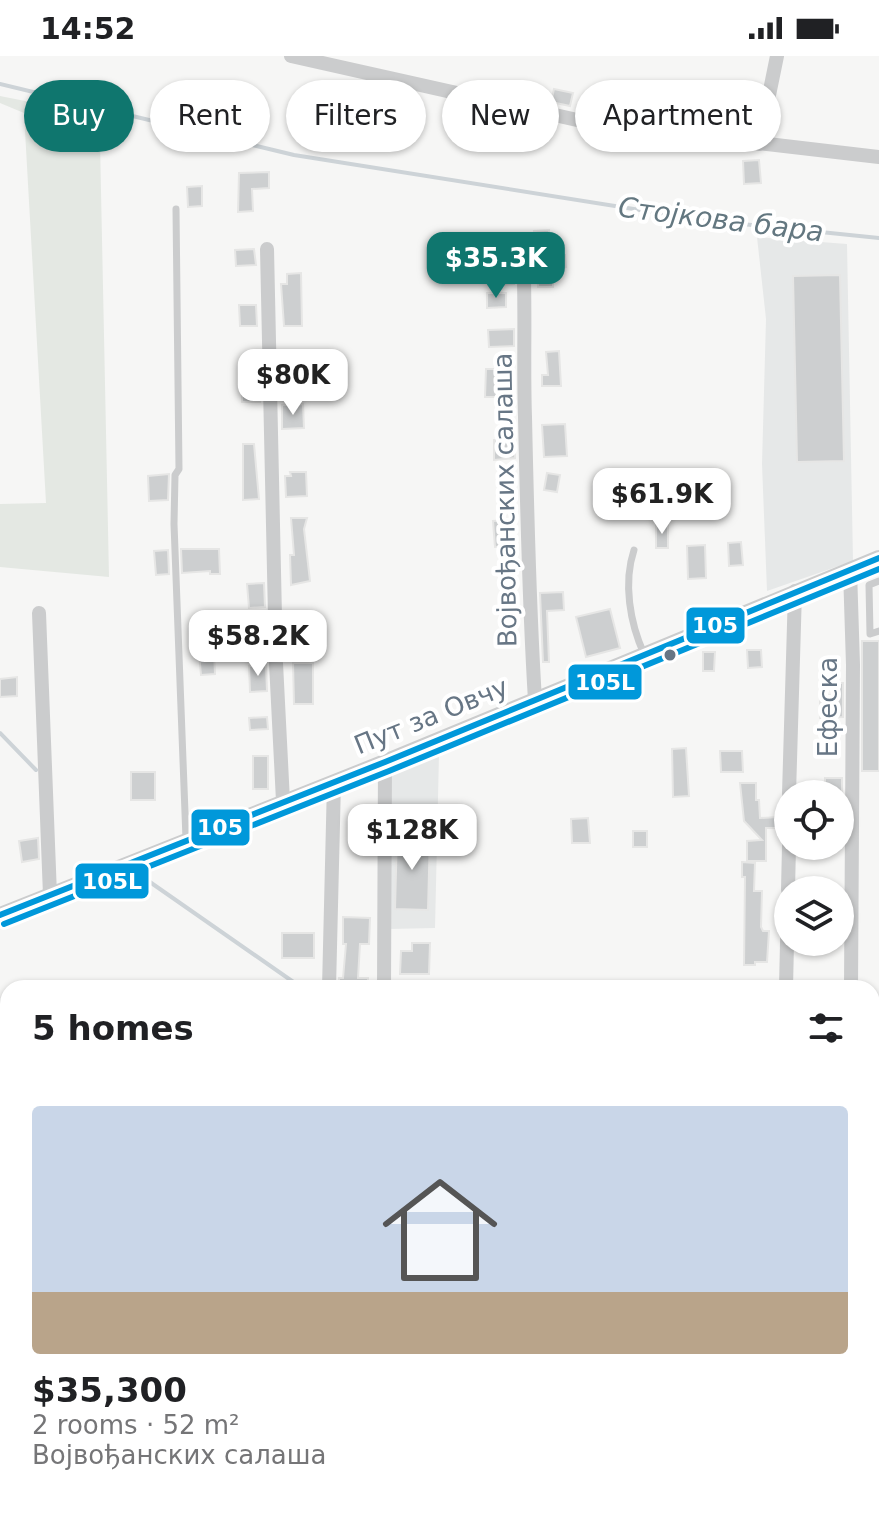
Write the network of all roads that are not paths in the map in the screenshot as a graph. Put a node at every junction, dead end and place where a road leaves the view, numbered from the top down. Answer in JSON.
{"nodes":[{"id":1,"x":291,"y":56,"type":"edge"},
{"id":2,"x":777,"y":56,"type":"edge"},
{"id":3,"x":772,"y":80,"type":"edge"},
{"id":4,"x":575,"y":120,"type":"edge"},
{"id":5,"x":781,"y":146,"type":"edge"},
{"id":6,"x":879,"y":157,"type":"edge"},
{"id":7,"x":176,"y":209,"type":"dead end"},
{"id":8,"x":267,"y":249,"type":"dead end"},
{"id":9,"x":523,"y":250,"type":"dead end"},
{"id":10,"x":634,"y":550,"type":"dead end"},
{"id":11,"x":879,"y":558,"type":"edge"},
{"id":12,"x":850,"y":570,"type":"junction"},
{"id":13,"x":879,"y":581,"type":"edge"},
{"id":14,"x":795,"y":591,"type":"junction"},
{"id":15,"x":39,"y":613,"type":"dead end"},
{"id":16,"x":879,"y":631,"type":"edge"},
{"id":17,"x":644,"y":654,"type":"junction"},
{"id":18,"x":535,"y":700,"type":"junction"},
{"id":19,"x":385,"y":762,"type":"junction"},
{"id":20,"x":789,"y":780,"type":"edge"},
{"id":21,"x":334,"y":782,"type":"junction"},
{"id":22,"x":283,"y":801,"type":"junction"},
{"id":23,"x":186,"y":841,"type":"junction"},
{"id":24,"x":50,"y":895,"type":"junction"},
{"id":25,"x":0,"y":915,"type":"edge"},
{"id":26,"x":787,"y":956,"type":"edge"},
{"id":27,"x":329,"y":980,"type":"edge"},
{"id":28,"x":384,"y":980,"type":"edge"},
{"id":29,"x":786,"y":980,"type":"edge"},
{"id":30,"x":851,"y":980,"type":"edge"}],
"edges":[{"from":1,"to":4,"type":"street"},
{"from":2,"to":3,"type":"street"},
{"from":5,"to":6,"type":"street"},
{"from":7,"to":23,"type":"lane"},
{"from":8,"to":22,"type":"street"},
{"from":9,"to":18,"type":"street","name":"Војвођанских салаша"},
{"from":10,"to":17,"type":"lane"},
{"from":11,"to":12,"type":"street","name":"Пут за Овчу"},
{"from":12,"to":14,"type":"street","name":"Пут за Овчу"},
{"from":12,"to":30,"type":"street","name":"Ефеска"},
{"from":13,"to":16,"type":"lane"},
{"from":14,"to":17,"type":"street","name":"Пут за Овчу"},
{"from":14,"to":20,"type":"street"},
{"from":15,"to":24,"type":"street"},
{"from":17,"to":18,"type":"street","name":"Пут за Овчу"},
{"from":18,"to":19,"type":"street","name":"Пут за Овчу"},
{"from":19,"to":21,"type":"street","name":"Пут за Овчу"},
{"from":19,"to":28,"type":"street"},
{"from":21,"to":22,"type":"street","name":"Пут за Овчу"},
{"from":21,"to":27,"type":"street"},
{"from":22,"to":23,"type":"street","name":"Пут за Овчу"},
{"from":23,"to":24,"type":"street","name":"Пут за Овчу"},
{"from":24,"to":25,"type":"street","name":"Пут за Овчу"},
{"from":26,"to":29,"type":"street"}]}
